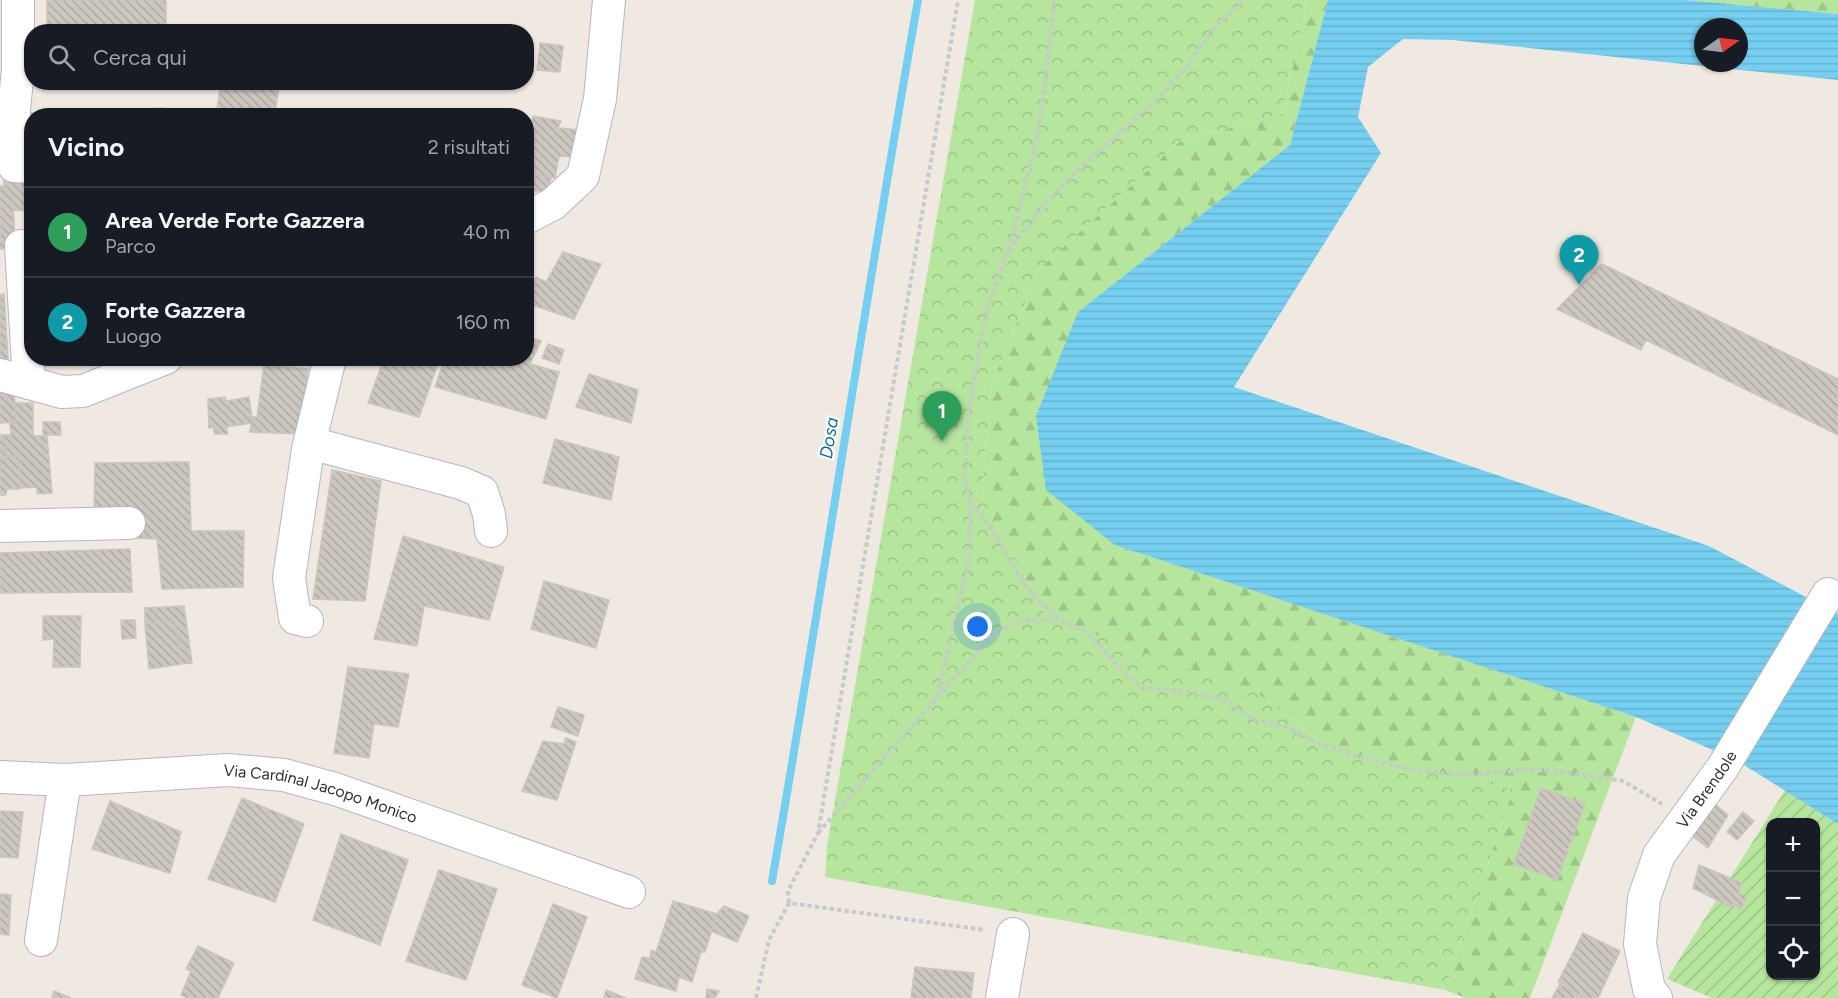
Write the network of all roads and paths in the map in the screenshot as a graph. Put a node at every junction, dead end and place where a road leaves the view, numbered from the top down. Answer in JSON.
{"nodes":[{"id":1,"x":18,"y":0,"type":"edge"},
{"id":2,"x":609,"y":0,"type":"edge"},
{"id":3,"x":958,"y":0,"type":"edge"},
{"id":4,"x":1054,"y":0,"type":"edge"},
{"id":5,"x":1244,"y":0,"type":"edge"},
{"id":6,"x":22,"y":76,"type":"edge"},
{"id":7,"x":24,"y":167,"type":"edge"},
{"id":8,"x":534,"y":214,"type":"edge"},
{"id":9,"x":21,"y":246,"type":"dead end"},
{"id":10,"x":1008,"y":252,"type":"junction"},
{"id":11,"x":146,"y":366,"type":"edge"},
{"id":12,"x":328,"y":366,"type":"edge"},
{"id":13,"x":14,"y":379,"type":"edge"},
{"id":14,"x":310,"y":443,"type":"junction"},
{"id":15,"x":971,"y":502,"type":"junction"},
{"id":16,"x":129,"y":524,"type":"dead end"},
{"id":17,"x":0,"y":526,"type":"edge"},
{"id":18,"x":491,"y":531,"type":"dead end"},
{"id":19,"x":1828,"y":594,"type":"dead end"},
{"id":20,"x":1058,"y":619,"type":"junction"},
{"id":21,"x":307,"y":621,"type":"dead end"},
{"id":22,"x":937,"y":698,"type":"junction"},
{"id":23,"x":0,"y":777,"type":"edge"},
{"id":24,"x":65,"y":780,"type":"junction"},
{"id":25,"x":1686,"y":818,"type":"junction"},
{"id":26,"x":818,"y":833,"type":"junction"},
{"id":27,"x":629,"y":892,"type":"dead end"},
{"id":28,"x":789,"y":903,"type":"junction"},
{"id":29,"x":1013,"y":934,"type":"joint"},
{"id":30,"x":41,"y":940,"type":"dead end"},
{"id":31,"x":756,"y":998,"type":"edge"},
{"id":32,"x":1002,"y":998,"type":"edge"},
{"id":33,"x":1656,"y":998,"type":"edge"}],
"edges":[{"from":1,"to":6,"type":"street"},
{"from":2,"to":8,"type":"street"},
{"from":3,"to":26,"type":"path"},
{"from":4,"to":10,"type":"path"},
{"from":5,"to":10,"type":"path"},
{"from":6,"to":7,"type":"street"},
{"from":9,"to":13,"type":"street"},
{"from":10,"to":15,"type":"path"},
{"from":11,"to":13,"type":"street"},
{"from":12,"to":14,"type":"street"},
{"from":14,"to":18,"type":"street"},
{"from":14,"to":21,"type":"street"},
{"from":15,"to":20,"type":"path"},
{"from":15,"to":22,"type":"path"},
{"from":16,"to":17,"type":"street"},
{"from":19,"to":25,"type":"street","name":"Via Brendole"},
{"from":20,"to":22,"type":"path"},
{"from":20,"to":25,"type":"path"},
{"from":22,"to":26,"type":"path"},
{"from":23,"to":24,"type":"street","name":"Via Cardinal Jacopo Monico"},
{"from":24,"to":27,"type":"street","name":"Via Cardinal Jacopo Monico"},
{"from":24,"to":30,"type":"street"},
{"from":25,"to":33,"type":"street","name":"Via Brendole"},
{"from":26,"to":28,"type":"path"},
{"from":28,"to":29,"type":"path"},
{"from":28,"to":31,"type":"path"},
{"from":29,"to":32,"type":"street"}]}
